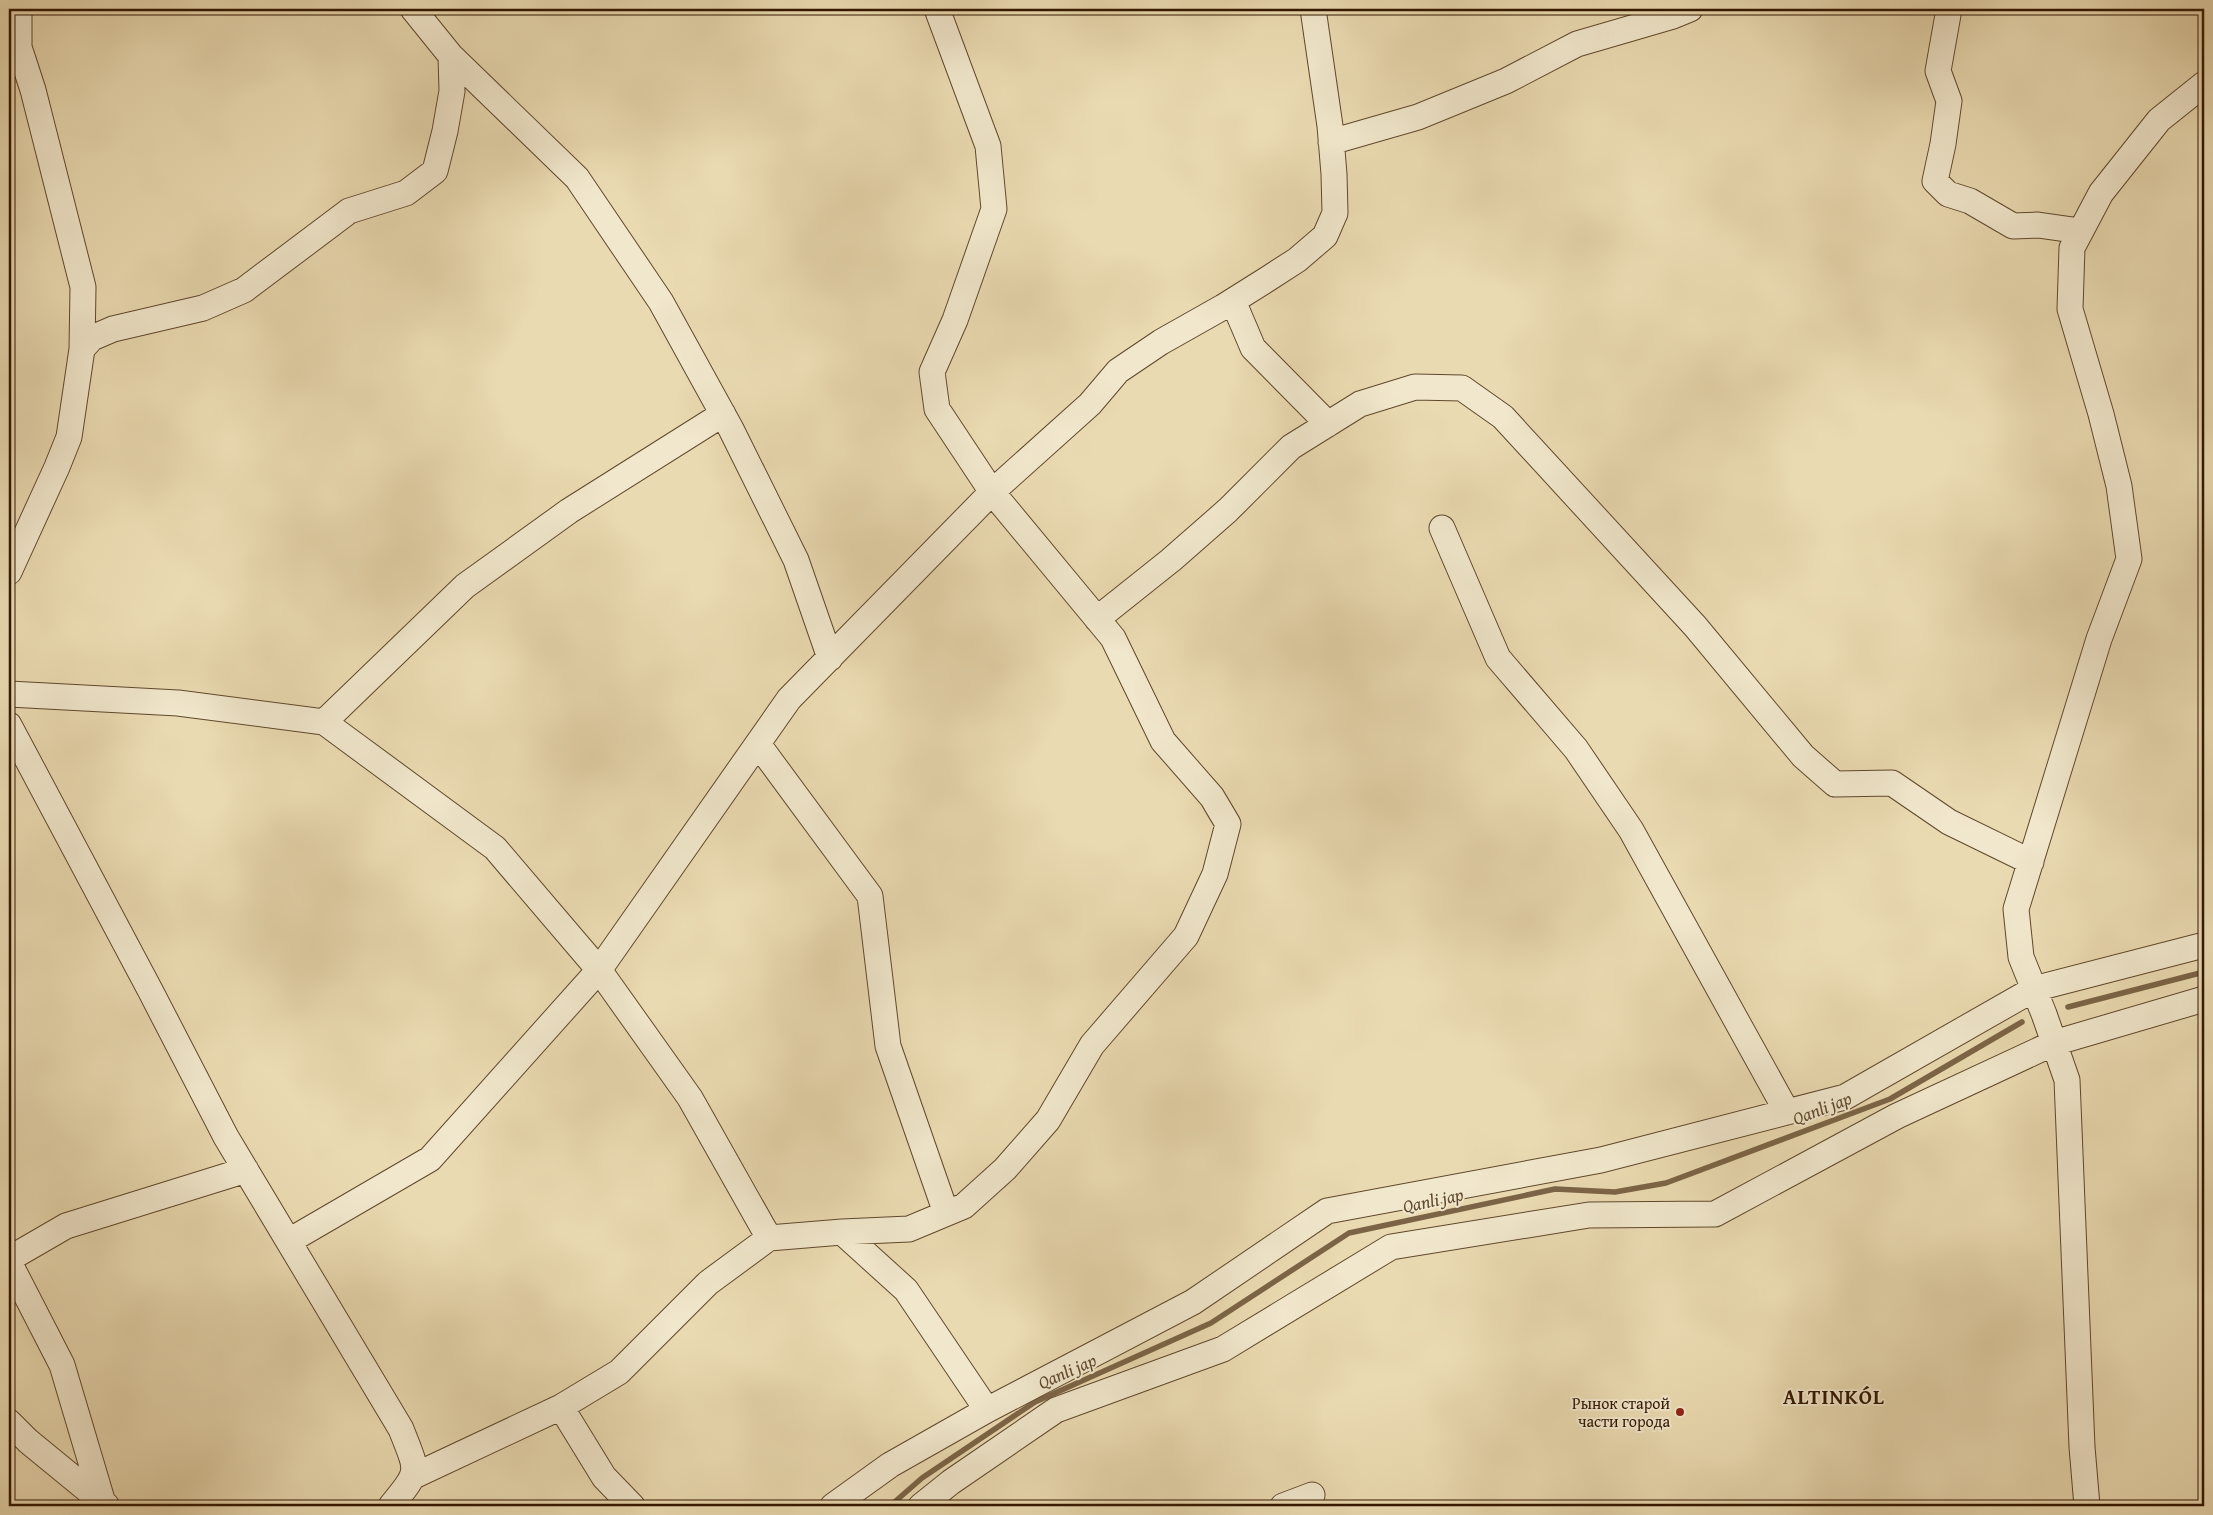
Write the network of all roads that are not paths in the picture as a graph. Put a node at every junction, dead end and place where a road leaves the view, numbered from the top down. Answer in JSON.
{"nodes":[{"id":1,"x":19,"y":9,"type":"edge"},
{"id":2,"x":414,"y":9,"type":"edge"},
{"id":3,"x":937,"y":9,"type":"edge"},
{"id":4,"x":1313,"y":9,"type":"edge"},
{"id":5,"x":1690,"y":9,"type":"edge"},
{"id":6,"x":1949,"y":9,"type":"edge"},
{"id":7,"x":451,"y":56,"type":"junction"},
{"id":8,"x":2204,"y":84,"type":"edge"},
{"id":9,"x":1331,"y":142,"type":"junction"},
{"id":10,"x":2080,"y":231,"type":"junction"},
{"id":11,"x":1233,"y":301,"type":"junction"},
{"id":12,"x":82,"y":349,"type":"junction"},
{"id":13,"x":723,"y":414,"type":"junction"},
{"id":14,"x":1328,"y":424,"type":"junction"},
{"id":15,"x":992,"y":492,"type":"junction"},
{"id":16,"x":1442,"y":528,"type":"dead end"},
{"id":17,"x":9,"y":572,"type":"edge"},
{"id":18,"x":1097,"y":619,"type":"junction"},
{"id":19,"x":830,"y":658,"type":"junction"},
{"id":20,"x":9,"y":694,"type":"edge"},
{"id":21,"x":324,"y":722,"type":"junction"},
{"id":22,"x":9,"y":725,"type":"edge"},
{"id":23,"x":758,"y":744,"type":"junction"},
{"id":24,"x":2031,"y":862,"type":"junction"},
{"id":25,"x":2204,"y":945,"type":"edge"},
{"id":26,"x":599,"y":970,"type":"junction"},
{"id":27,"x":2034,"y":989,"type":"junction"},
{"id":28,"x":2204,"y":999,"type":"edge"},
{"id":29,"x":2054,"y":1043,"type":"junction"},
{"id":30,"x":1787,"y":1112,"type":"junction"},
{"id":31,"x":246,"y":1170,"type":"junction"},
{"id":32,"x":946,"y":1213,"type":"junction"},
{"id":33,"x":842,"y":1232,"type":"junction"},
{"id":34,"x":769,"y":1238,"type":"junction"},
{"id":35,"x":290,"y":1241,"type":"junction"},
{"id":36,"x":9,"y":1260,"type":"edge"},
{"id":37,"x":561,"y":1407,"type":"junction"},
{"id":38,"x":987,"y":1410,"type":"junction"},
{"id":39,"x":9,"y":1422,"type":"edge"},
{"id":40,"x":414,"y":1476,"type":"junction"},
{"id":41,"x":1312,"y":1495,"type":"dead end"},
{"id":42,"x":106,"y":1505,"type":"edge"},
{"id":43,"x":391,"y":1506,"type":"edge"},
{"id":44,"x":632,"y":1506,"type":"edge"},
{"id":45,"x":833,"y":1506,"type":"edge"},
{"id":46,"x":921,"y":1506,"type":"edge"},
{"id":47,"x":1283,"y":1506,"type":"edge"},
{"id":48,"x":2088,"y":1506,"type":"edge"}],
"edges":[{"from":1,"to":12,"type":"street"},
{"from":2,"to":7,"type":"street"},
{"from":3,"to":15,"type":"street"},
{"from":4,"to":9,"type":"street"},
{"from":5,"to":9,"type":"street"},
{"from":6,"to":10,"type":"street"},
{"from":7,"to":12,"type":"street"},
{"from":7,"to":13,"type":"street"},
{"from":8,"to":10,"type":"street"},
{"from":9,"to":11,"type":"street"},
{"from":10,"to":24,"type":"street"},
{"from":11,"to":14,"type":"street"},
{"from":11,"to":15,"type":"street"},
{"from":12,"to":17,"type":"street"},
{"from":13,"to":19,"type":"street"},
{"from":13,"to":21,"type":"street"},
{"from":14,"to":18,"type":"street"},
{"from":14,"to":24,"type":"street"},
{"from":15,"to":18,"type":"street"},
{"from":15,"to":19,"type":"street"},
{"from":16,"to":30,"type":"street"},
{"from":18,"to":32,"type":"street"},
{"from":19,"to":23,"type":"street"},
{"from":20,"to":21,"type":"street"},
{"from":21,"to":26,"type":"street"},
{"from":22,"to":31,"type":"street"},
{"from":23,"to":26,"type":"street"},
{"from":23,"to":32,"type":"street"},
{"from":24,"to":27,"type":"street"},
{"from":25,"to":27,"type":"street"},
{"from":26,"to":34,"type":"street"},
{"from":26,"to":35,"type":"street"},
{"from":27,"to":29,"type":"street"},
{"from":27,"to":30,"type":"street"},
{"from":28,"to":29,"type":"street"},
{"from":29,"to":46,"type":"street"},
{"from":29,"to":48,"type":"street"},
{"from":30,"to":38,"type":"street"},
{"from":31,"to":35,"type":"street"},
{"from":31,"to":36,"type":"street"},
{"from":32,"to":33,"type":"street"},
{"from":33,"to":34,"type":"street"},
{"from":33,"to":38,"type":"street"},
{"from":34,"to":37,"type":"street"},
{"from":35,"to":40,"type":"street"},
{"from":36,"to":42,"type":"street"},
{"from":37,"to":40,"type":"street"},
{"from":37,"to":44,"type":"street"},
{"from":38,"to":45,"type":"street"},
{"from":39,"to":42,"type":"street"},
{"from":40,"to":43,"type":"street"},
{"from":41,"to":47,"type":"street"}]}
